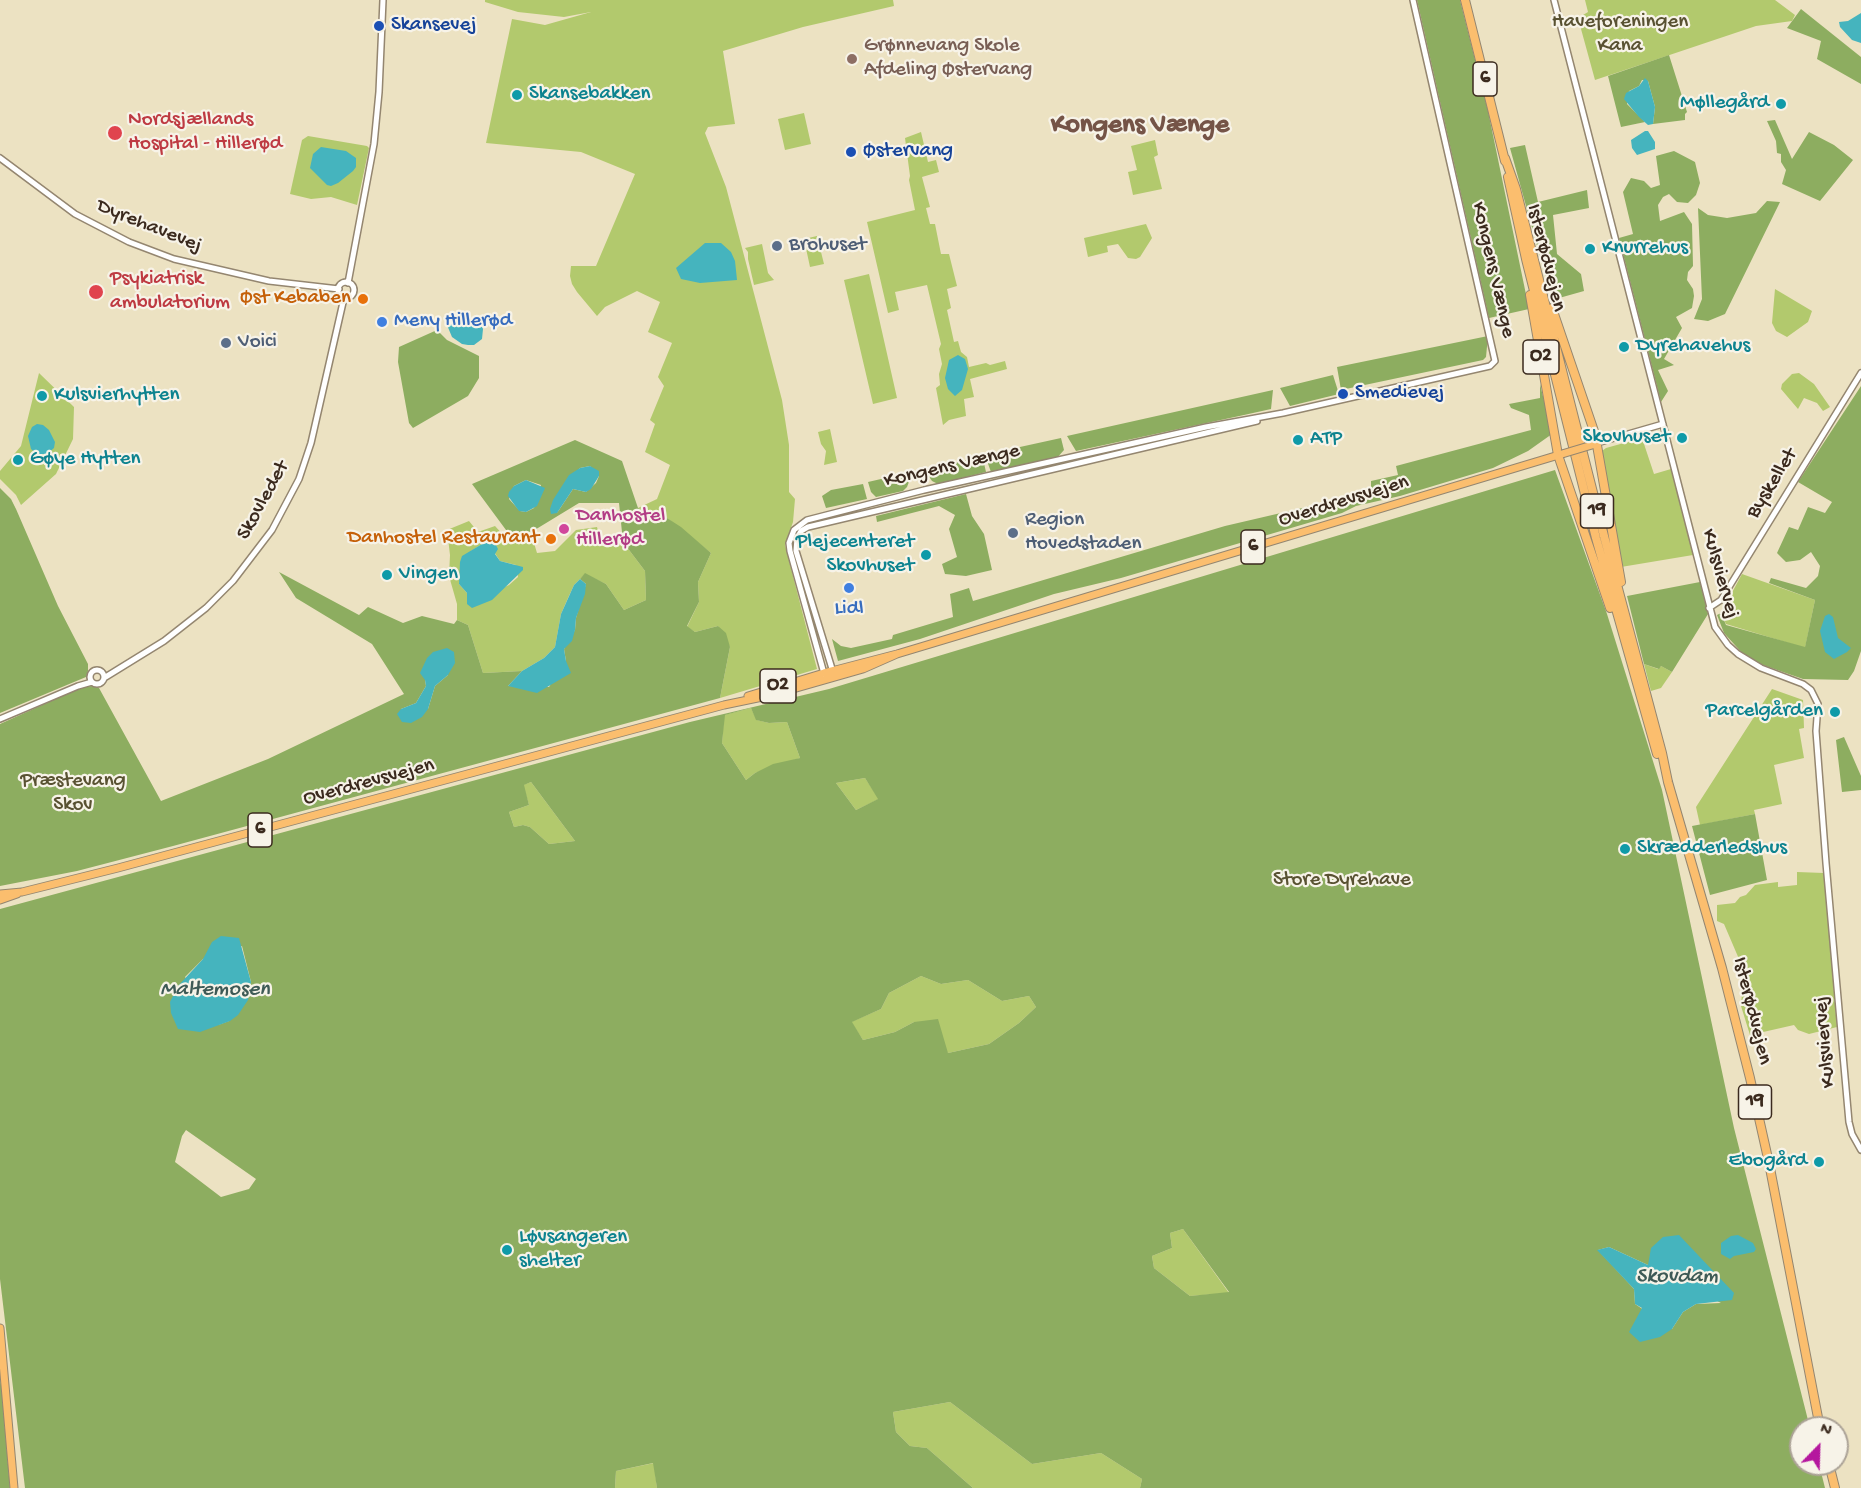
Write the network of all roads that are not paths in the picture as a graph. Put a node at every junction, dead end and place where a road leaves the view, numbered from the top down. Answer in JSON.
{"nodes":[{"id":1,"x":383,"y":0,"type":"edge"},
{"id":2,"x":1413,"y":0,"type":"edge"},
{"id":3,"x":1465,"y":0,"type":"edge"},
{"id":4,"x":1554,"y":0,"type":"edge"},
{"id":5,"x":0,"y":158,"type":"edge"},
{"id":6,"x":1530,"y":261,"type":"junction"},
{"id":7,"x":348,"y":283,"type":"junction"},
{"id":8,"x":339,"y":289,"type":"junction"},
{"id":9,"x":344,"y":298,"type":"junction"},
{"id":10,"x":1861,"y":373,"type":"edge"},
{"id":11,"x":1275,"y":415,"type":"junction"},
{"id":12,"x":1663,"y":424,"type":"junction"},
{"id":13,"x":1594,"y":444,"type":"junction"},
{"id":14,"x":1560,"y":454,"type":"junction"},
{"id":15,"x":1620,"y":600,"type":"junction"},
{"id":16,"x":1709,"y":608,"type":"junction"},
{"id":17,"x":1621,"y":630,"type":"junction"},
{"id":18,"x":834,"y":674,"type":"junction"},
{"id":19,"x":103,"y":675,"type":"junction"},
{"id":20,"x":825,"y":677,"type":"junction"},
{"id":21,"x":91,"y":680,"type":"junction"},
{"id":22,"x":724,"y":705,"type":"joint"},
{"id":23,"x":0,"y":719,"type":"edge"},
{"id":24,"x":1668,"y":782,"type":"junction"},
{"id":25,"x":22,"y":892,"type":"junction"},
{"id":26,"x":0,"y":894,"type":"edge"},
{"id":27,"x":0,"y":900,"type":"edge"},
{"id":28,"x":1861,"y":1150,"type":"edge"},
{"id":29,"x":0,"y":1329,"type":"edge"},
{"id":30,"x":1818,"y":1416,"type":"edge"},
{"id":31,"x":14,"y":1488,"type":"edge"}],
"edges":[{"from":1,"to":7,"type":"street"},
{"from":2,"to":11,"type":"street","name":"Kongens Vænge"},
{"from":3,"to":6,"type":"highway","name":"Isterødvejen","number":"6"},
{"from":4,"to":12,"type":"street","name":"Kulsviervej"},
{"from":5,"to":8,"type":"street","name":"Dyrehavevej"},
{"from":6,"to":13,"type":"highway","number":"6"},
{"from":6,"to":14,"type":"highway","number":"O2"},
{"from":6,"to":15,"type":"highway","name":"Isterødvejen","number":"19"},
{"from":6,"to":17,"type":"highway","name":"Isterødvejen","number":"19"},
{"from":7,"to":8,"type":"street"},
{"from":7,"to":9,"type":"street"},
{"from":8,"to":9,"type":"street"},
{"from":9,"to":19,"type":"street","name":"Skovledet"},
{"from":10,"to":16,"type":"street","name":"Byskellet"},
{"from":11,"to":18,"type":"street","name":"Kongens Vænge"},
{"from":11,"to":20,"type":"street","name":"Kongens Vænge"},
{"from":12,"to":13,"type":"street","name":"Overdrevsvejen"},
{"from":12,"to":16,"type":"street","name":"Kulsviervej"},
{"from":13,"to":14,"type":"main road","name":"Overdrevsvejen","number":"6","bridge":true},
{"from":13,"to":15,"type":"highway"},
{"from":14,"to":17,"type":"highway"},
{"from":14,"to":18,"type":"main road","name":"Overdrevsvejen","number":"6"},
{"from":15,"to":24,"type":"highway","name":"Isterødvejen","number":"19"},
{"from":16,"to":28,"type":"street","name":"Kulsviervej"},
{"from":17,"to":24,"type":"highway","name":"Isterødvejen","number":"19"},
{"from":18,"to":20,"type":"main road","name":"Overdrevsvejen","number":"6"},
{"from":19,"to":21,"type":"street"},
{"from":19,"to":21,"type":"street"},
{"from":20,"to":22,"type":"main road","name":"Overdrevsvejen","number":"O2"},
{"from":21,"to":23,"type":"street"},
{"from":22,"to":25,"type":"main road","name":"Overdrevsvejen","number":"6"},
{"from":24,"to":30,"type":"highway","name":"Isterødvejen","number":"19"},
{"from":25,"to":26,"type":"main road","name":"Overdrevsvejen"},
{"from":25,"to":27,"type":"main road","name":"Overdrevsvejen","number":"6"},
{"from":29,"to":31,"type":"main road"}]}
